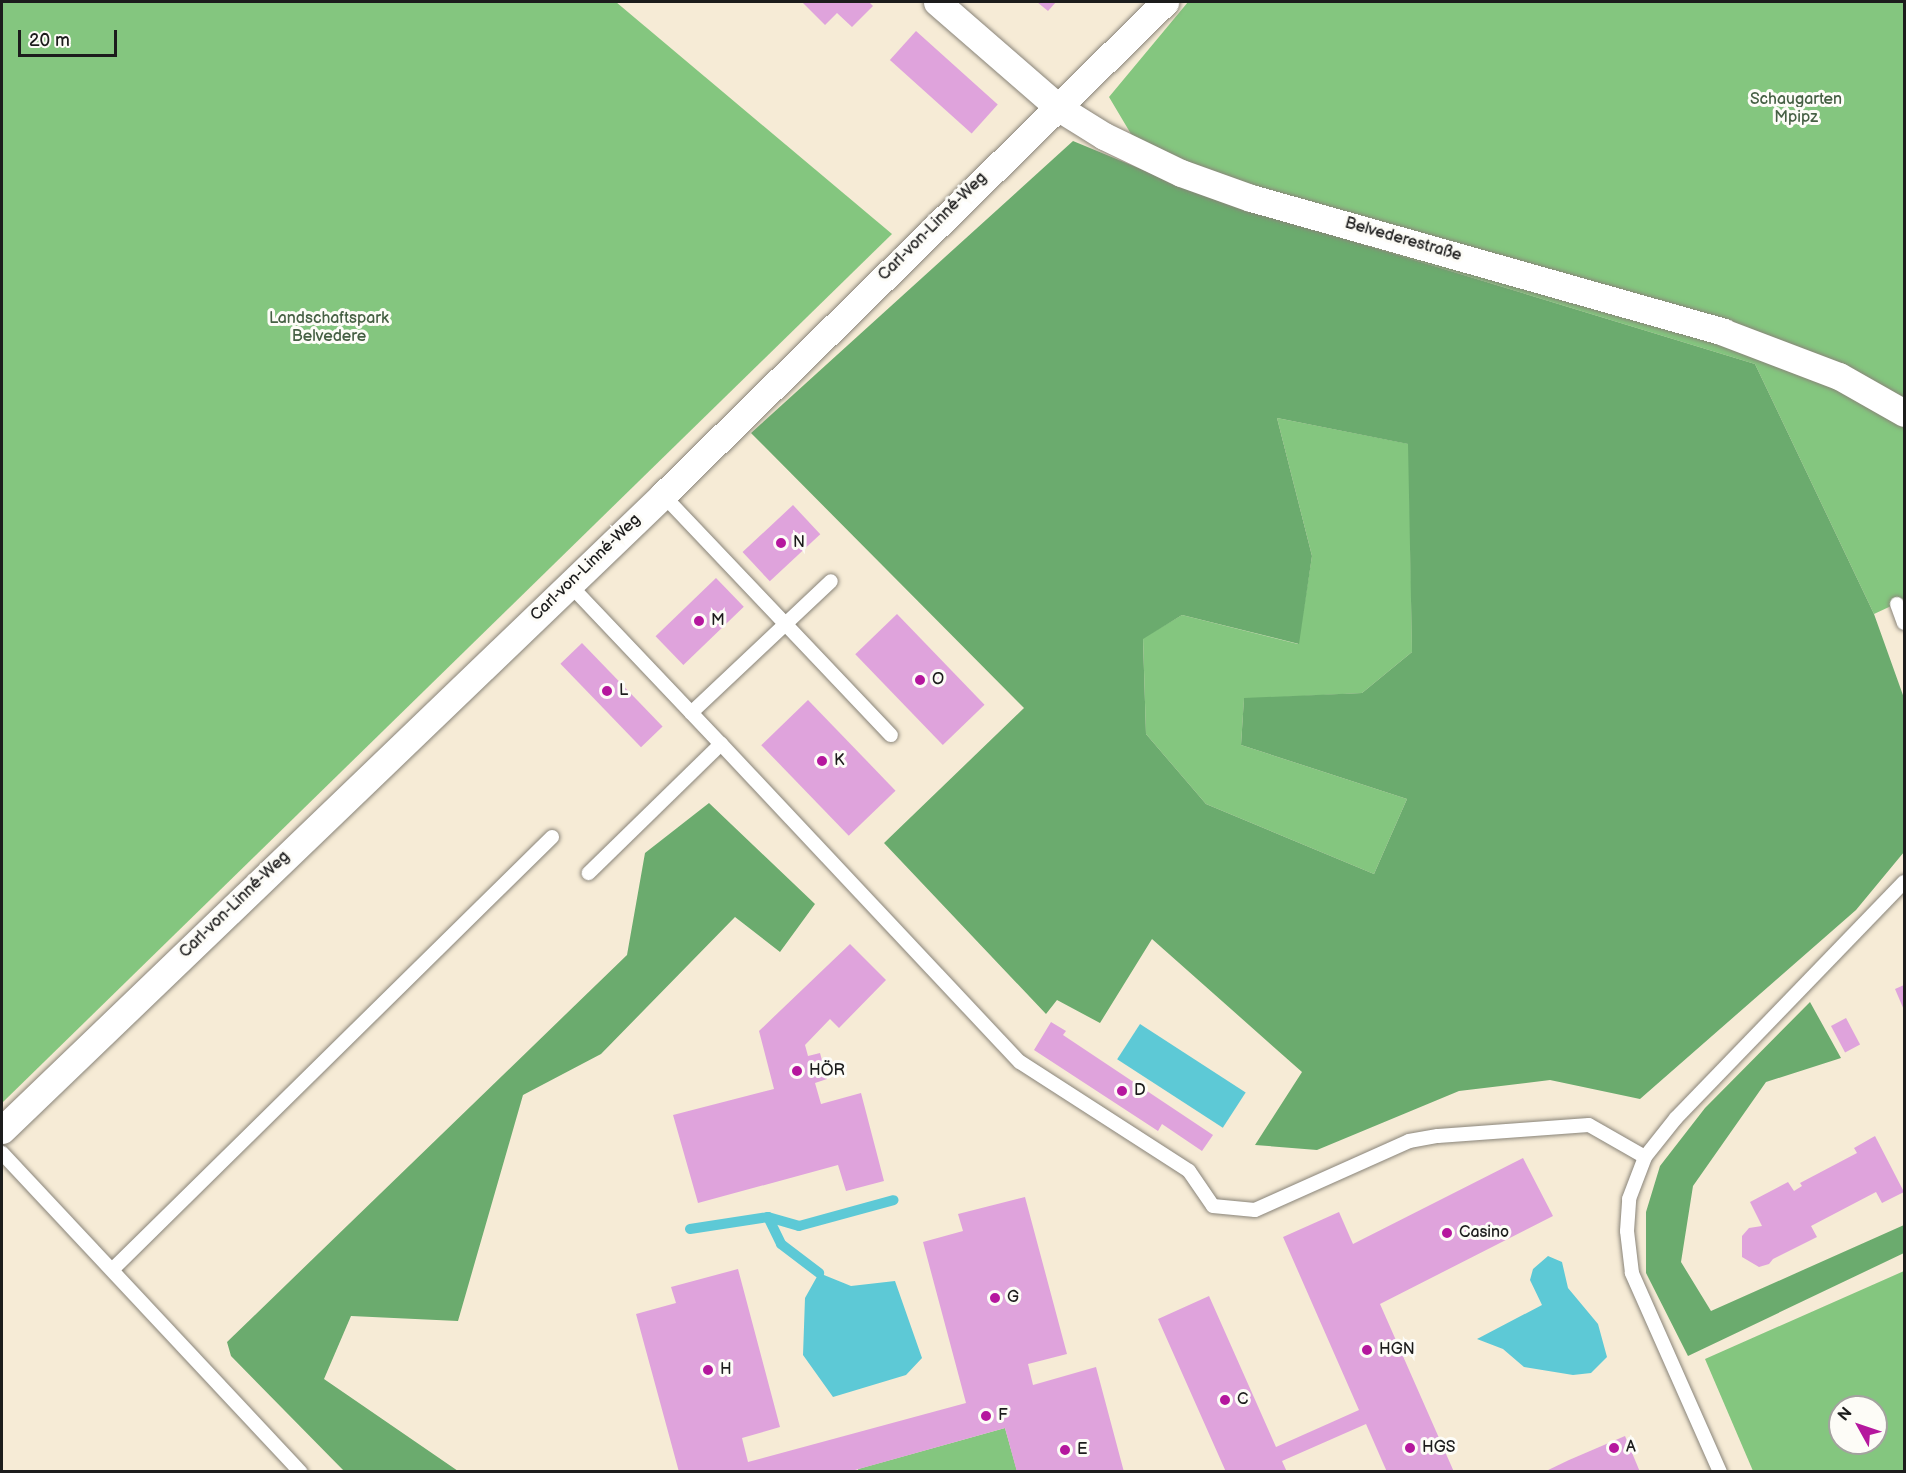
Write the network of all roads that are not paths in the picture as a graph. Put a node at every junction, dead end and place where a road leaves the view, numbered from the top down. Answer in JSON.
{"nodes":[{"id":1,"x":937,"y":2,"type":"edge"},
{"id":2,"x":1165,"y":2,"type":"edge"},
{"id":3,"x":1059,"y":108,"type":"junction"},
{"id":4,"x":1905,"y":413,"type":"edge"},
{"id":5,"x":663,"y":495,"type":"junction"},
{"id":6,"x":831,"y":582,"type":"dead end"},
{"id":7,"x":569,"y":584,"type":"junction"},
{"id":8,"x":1897,"y":604,"type":"dead end"},
{"id":9,"x":1905,"y":623,"type":"edge"},
{"id":10,"x":786,"y":624,"type":"junction"},
{"id":11,"x":691,"y":713,"type":"junction"},
{"id":12,"x":891,"y":735,"type":"dead end"},
{"id":13,"x":721,"y":744,"type":"junction"},
{"id":14,"x":552,"y":837,"type":"dead end"},
{"id":15,"x":589,"y":873,"type":"dead end"},
{"id":16,"x":1905,"y":882,"type":"edge"},
{"id":17,"x":2,"y":1130,"type":"edge"},
{"id":18,"x":2,"y":1153,"type":"edge"},
{"id":19,"x":1645,"y":1157,"type":"junction"},
{"id":20,"x":113,"y":1269,"type":"junction"},
{"id":21,"x":300,"y":1472,"type":"edge"},
{"id":22,"x":1720,"y":1472,"type":"edge"}],
"edges":[{"from":1,"to":3,"type":"street","name":"Belvederestraße"},
{"from":2,"to":3,"type":"street","name":"Carl-von-Linné-Weg"},
{"from":3,"to":4,"type":"street","name":"Belvederestraße"},
{"from":3,"to":5,"type":"street","name":"Carl-von-Linné-Weg"},
{"from":5,"to":7,"type":"street","name":"Carl-von-Linné-Weg"},
{"from":5,"to":10,"type":"lane"},
{"from":6,"to":10,"type":"lane"},
{"from":7,"to":11,"type":"lane"},
{"from":7,"to":17,"type":"street","name":"Carl-von-Linné-Weg"},
{"from":8,"to":9,"type":"lane"},
{"from":10,"to":11,"type":"lane"},
{"from":10,"to":12,"type":"lane"},
{"from":11,"to":13,"type":"lane"},
{"from":13,"to":15,"type":"lane"},
{"from":13,"to":19,"type":"lane"},
{"from":14,"to":20,"type":"lane"},
{"from":16,"to":19,"type":"lane"},
{"from":18,"to":20,"type":"lane"},
{"from":19,"to":22,"type":"lane"},
{"from":20,"to":21,"type":"lane"}]}
